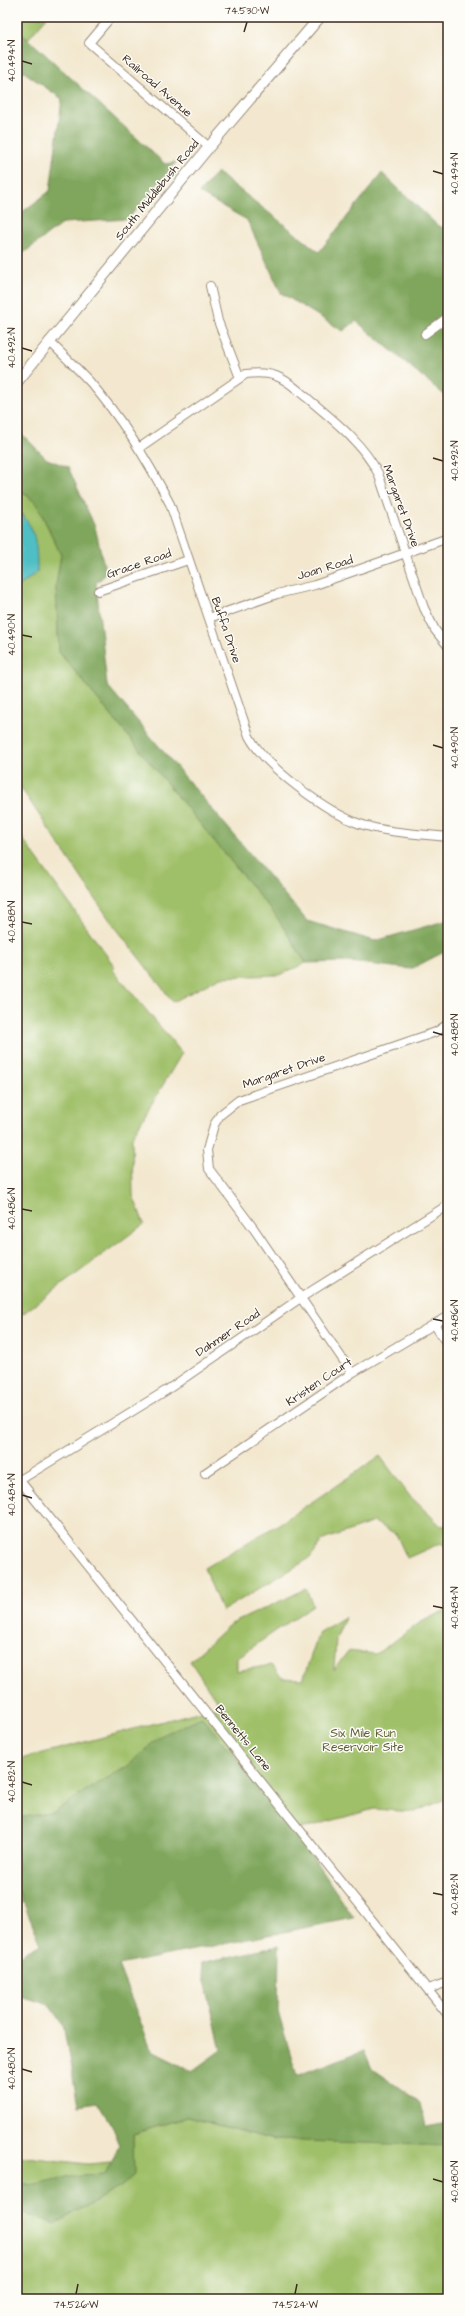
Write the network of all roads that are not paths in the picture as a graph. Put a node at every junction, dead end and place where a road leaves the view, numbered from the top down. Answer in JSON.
{"nodes":[{"id":1,"x":111,"y":17,"type":"edge"},
{"id":2,"x":320,"y":17,"type":"edge"},
{"id":3,"x":209,"y":147,"type":"junction"},
{"id":4,"x":210,"y":286,"type":"dead end"},
{"id":5,"x":448,"y":317,"type":"edge"},
{"id":6,"x":425,"y":334,"type":"dead end"},
{"id":7,"x":49,"y":341,"type":"junction"},
{"id":8,"x":240,"y":378,"type":"junction"},
{"id":9,"x":17,"y":382,"type":"edge"},
{"id":10,"x":139,"y":448,"type":"junction"},
{"id":11,"x":448,"y":538,"type":"edge"},
{"id":12,"x":406,"y":554,"type":"junction"},
{"id":13,"x":188,"y":560,"type":"junction"},
{"id":14,"x":98,"y":590,"type":"dead end"},
{"id":15,"x":209,"y":618,"type":"junction"},
{"id":16,"x":448,"y":646,"type":"edge"},
{"id":17,"x":448,"y":838,"type":"edge"},
{"id":18,"x":448,"y":1024,"type":"edge"},
{"id":19,"x":448,"y":1205,"type":"edge"},
{"id":20,"x":302,"y":1297,"type":"junction"},
{"id":21,"x":448,"y":1316,"type":"edge"},
{"id":22,"x":434,"y":1324,"type":"junction"},
{"id":23,"x":448,"y":1345,"type":"edge"},
{"id":24,"x":352,"y":1374,"type":"junction"},
{"id":25,"x":205,"y":1473,"type":"dead end"},
{"id":26,"x":18,"y":1479,"type":"edge"},
{"id":27,"x":448,"y":1982,"type":"edge"},
{"id":28,"x":428,"y":1989,"type":"junction"},
{"id":29,"x":448,"y":2015,"type":"edge"}],
"edges":[{"from":1,"to":3,"type":"street","name":"Railroad Avenue"},
{"from":2,"to":3,"type":"street","name":"South Middlebush Road"},
{"from":3,"to":7,"type":"street","name":"South Middlebush Road"},
{"from":4,"to":8,"type":"street"},
{"from":5,"to":6,"type":"street"},
{"from":7,"to":9,"type":"street","name":"South Middlebush Road"},
{"from":7,"to":10,"type":"street","name":"Buffa Drive"},
{"from":8,"to":10,"type":"street","name":"Margaret Drive"},
{"from":8,"to":12,"type":"street","name":"Margaret Drive"},
{"from":10,"to":13,"type":"street","name":"Buffa Drive"},
{"from":11,"to":12,"type":"street","name":"Joan Road"},
{"from":12,"to":15,"type":"street","name":"Joan Road"},
{"from":12,"to":16,"type":"street","name":"Margaret Drive"},
{"from":13,"to":14,"type":"street","name":"Grace Road"},
{"from":13,"to":15,"type":"street","name":"Buffa Drive"},
{"from":15,"to":17,"type":"street","name":"Buffa Drive"},
{"from":18,"to":20,"type":"street","name":"Margaret Drive"},
{"from":19,"to":20,"type":"street","name":"Dahmer Road"},
{"from":20,"to":24,"type":"street","name":"Margaret Drive"},
{"from":20,"to":26,"type":"street","name":"Dahmer Road"},
{"from":21,"to":22,"type":"street","name":"Kristen Court"},
{"from":22,"to":23,"type":"street"},
{"from":22,"to":24,"type":"street","name":"Kristen Court"},
{"from":24,"to":25,"type":"street","name":"Kristen Court"},
{"from":26,"to":28,"type":"street","name":"Bennetts Lane"},
{"from":27,"to":28,"type":"street"},
{"from":28,"to":29,"type":"street","name":"Bennetts Lane"}]}
